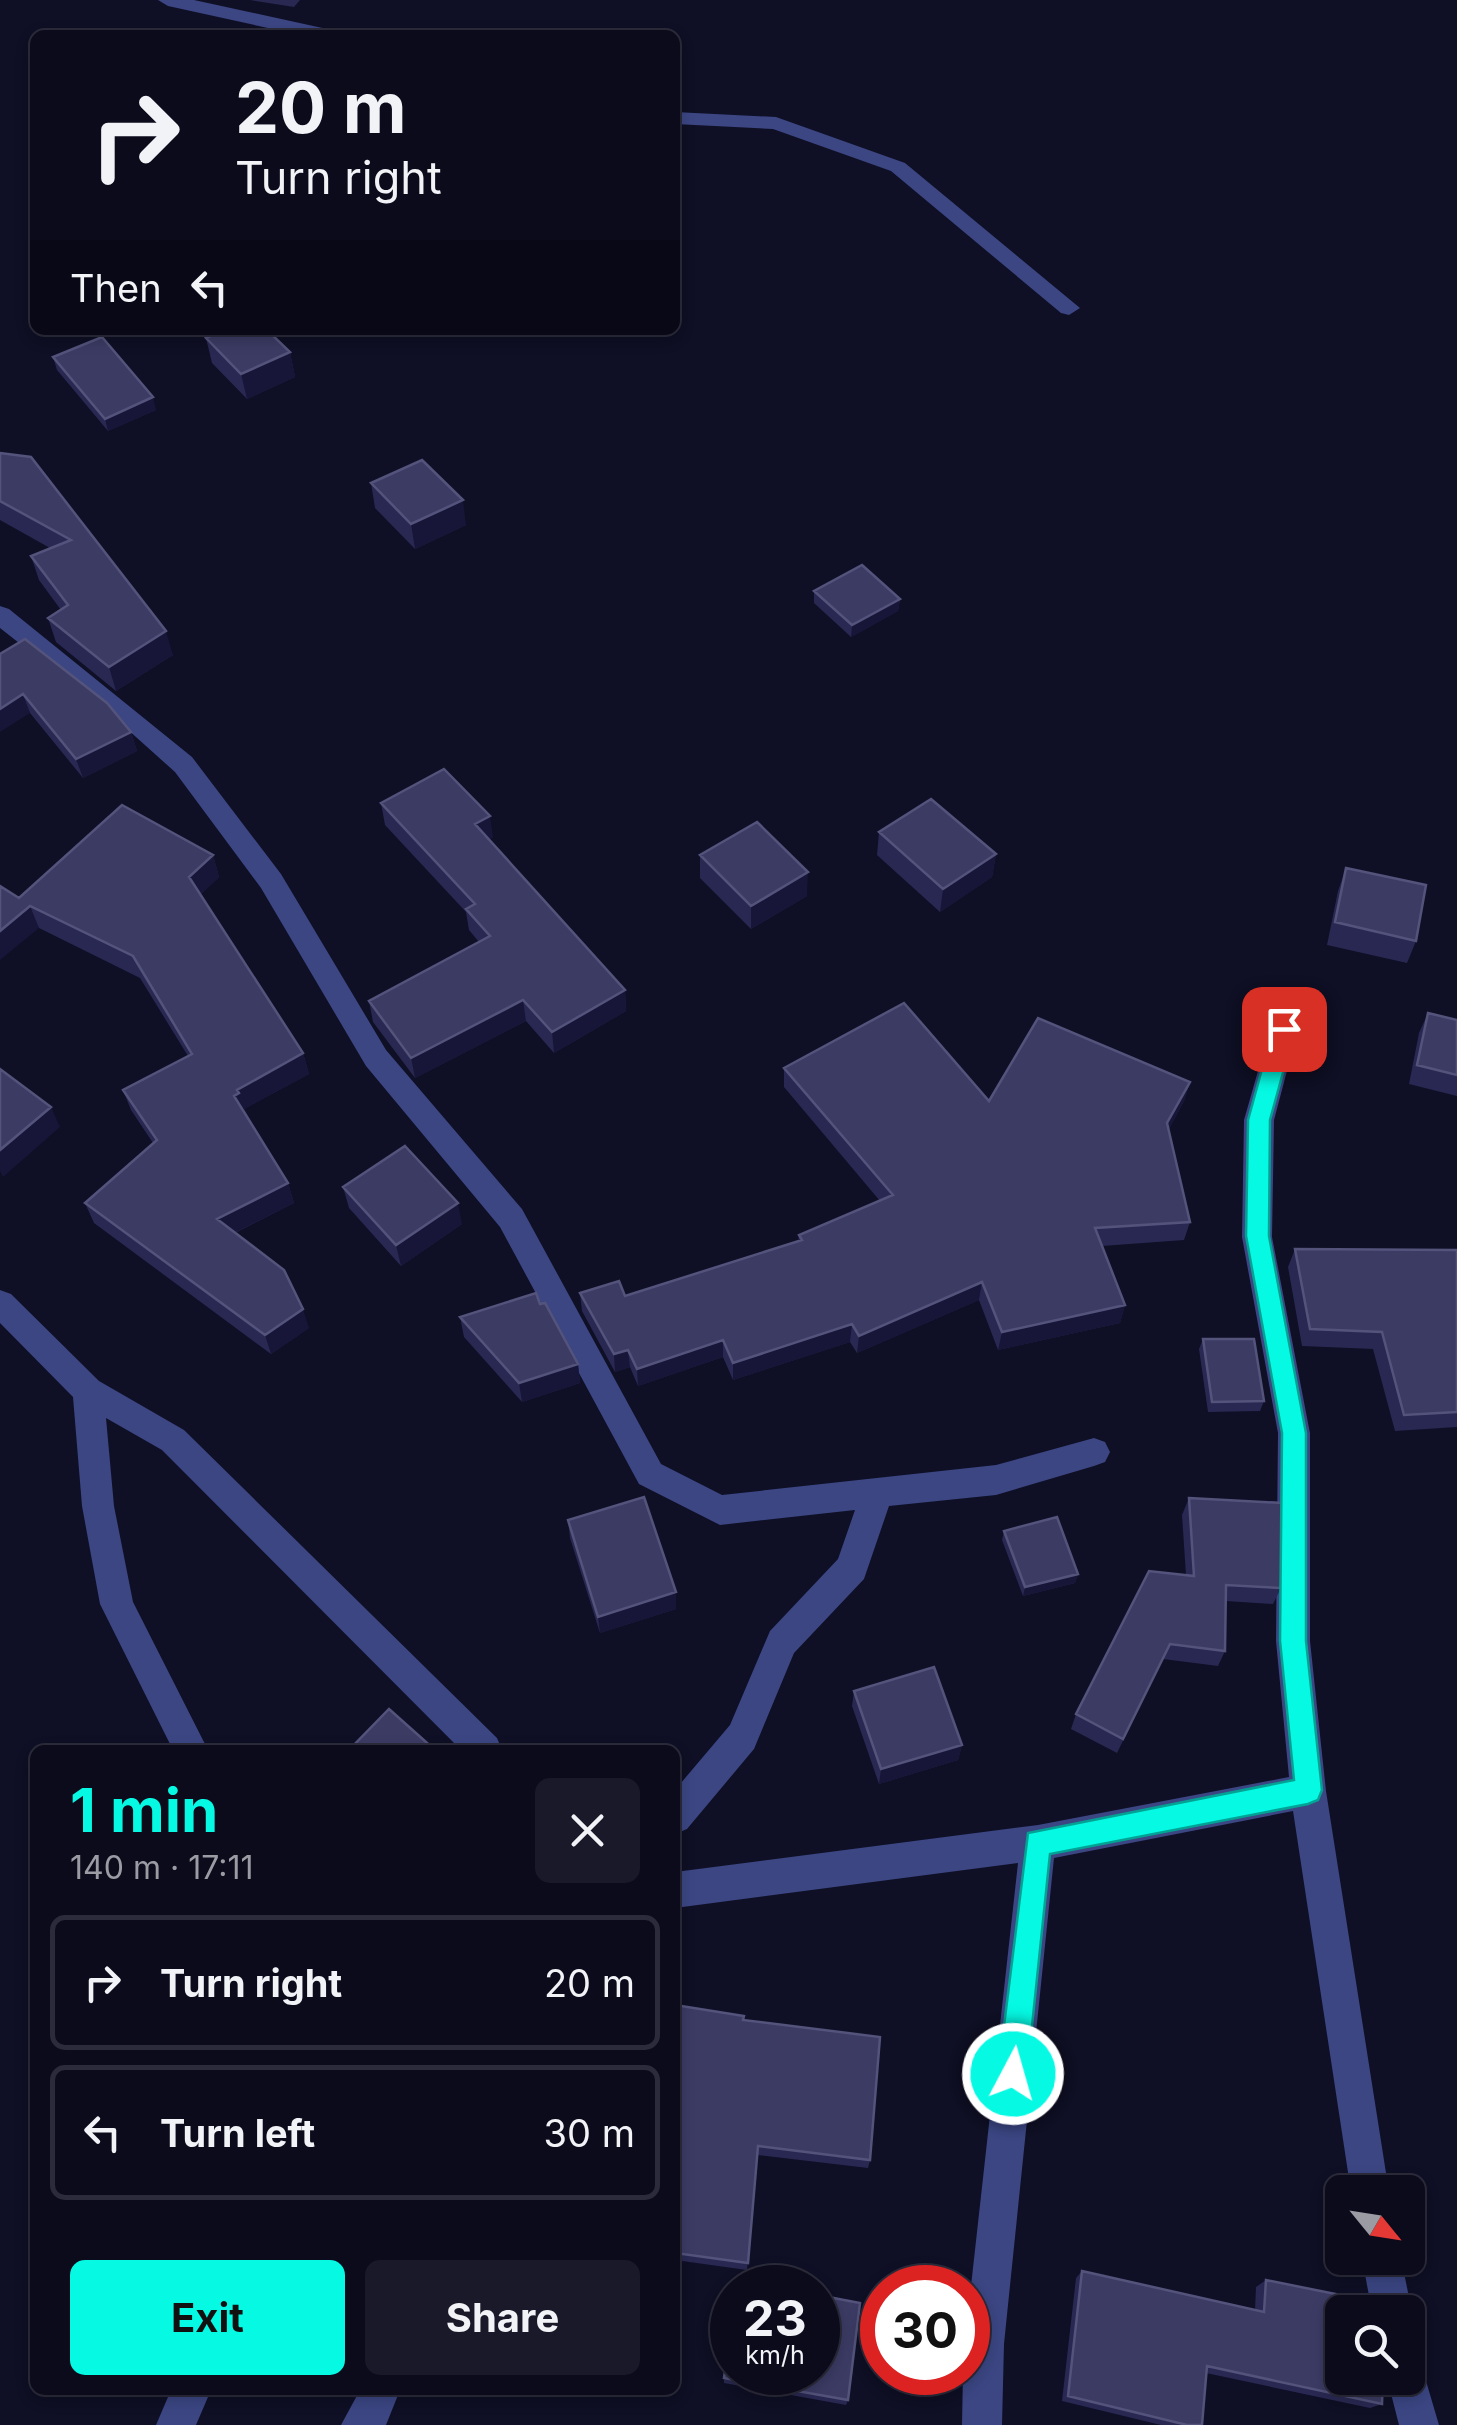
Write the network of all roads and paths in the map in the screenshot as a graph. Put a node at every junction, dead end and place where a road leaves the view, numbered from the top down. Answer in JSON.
{"nodes":[{"id":1,"x":168,"y":0,"type":"edge"},
{"id":2,"x":304,"y":30,"type":"edge"},
{"id":3,"x":680,"y":118,"type":"edge"},
{"id":4,"x":1068,"y":308,"type":"dead end"},
{"id":5,"x":0,"y":615,"type":"edge"},
{"id":6,"x":1284,"y":1029,"type":"dead end"},
{"id":7,"x":0,"y":1302,"type":"edge"},
{"id":8,"x":88,"y":1391,"type":"junction"},
{"id":9,"x":1094,"y":1452,"type":"dead end"},
{"id":10,"x":876,"y":1495,"type":"junction"},
{"id":11,"x":188,"y":1745,"type":"edge"},
{"id":12,"x":480,"y":1745,"type":"edge"},
{"id":13,"x":1308,"y":1790,"type":"junction"},
{"id":14,"x":680,"y":1811,"type":"edge"},
{"id":15,"x":1038,"y":1843,"type":"junction"},
{"id":16,"x":680,"y":1889,"type":"edge"},
{"id":17,"x":1367,"y":2175,"type":"edge"},
{"id":18,"x":190,"y":2395,"type":"edge"},
{"id":19,"x":377,"y":2395,"type":"edge"},
{"id":20,"x":1411,"y":2395,"type":"edge"},
{"id":21,"x":176,"y":2425,"type":"edge"},
{"id":22,"x":361,"y":2425,"type":"edge"},
{"id":23,"x":982,"y":2425,"type":"edge"},
{"id":24,"x":1419,"y":2425,"type":"edge"}],
"edges":[{"from":1,"to":2,"type":"street"},
{"from":3,"to":4,"type":"street"},
{"from":5,"to":10,"type":"street"},
{"from":6,"to":13,"type":"street"},
{"from":7,"to":8,"type":"street"},
{"from":8,"to":11,"type":"street"},
{"from":8,"to":12,"type":"street"},
{"from":9,"to":10,"type":"street"},
{"from":10,"to":14,"type":"street"},
{"from":13,"to":15,"type":"street"},
{"from":13,"to":17,"type":"street"},
{"from":15,"to":16,"type":"street"},
{"from":15,"to":23,"type":"street"},
{"from":18,"to":21,"type":"street"},
{"from":19,"to":22,"type":"street"},
{"from":20,"to":24,"type":"street"}]}
